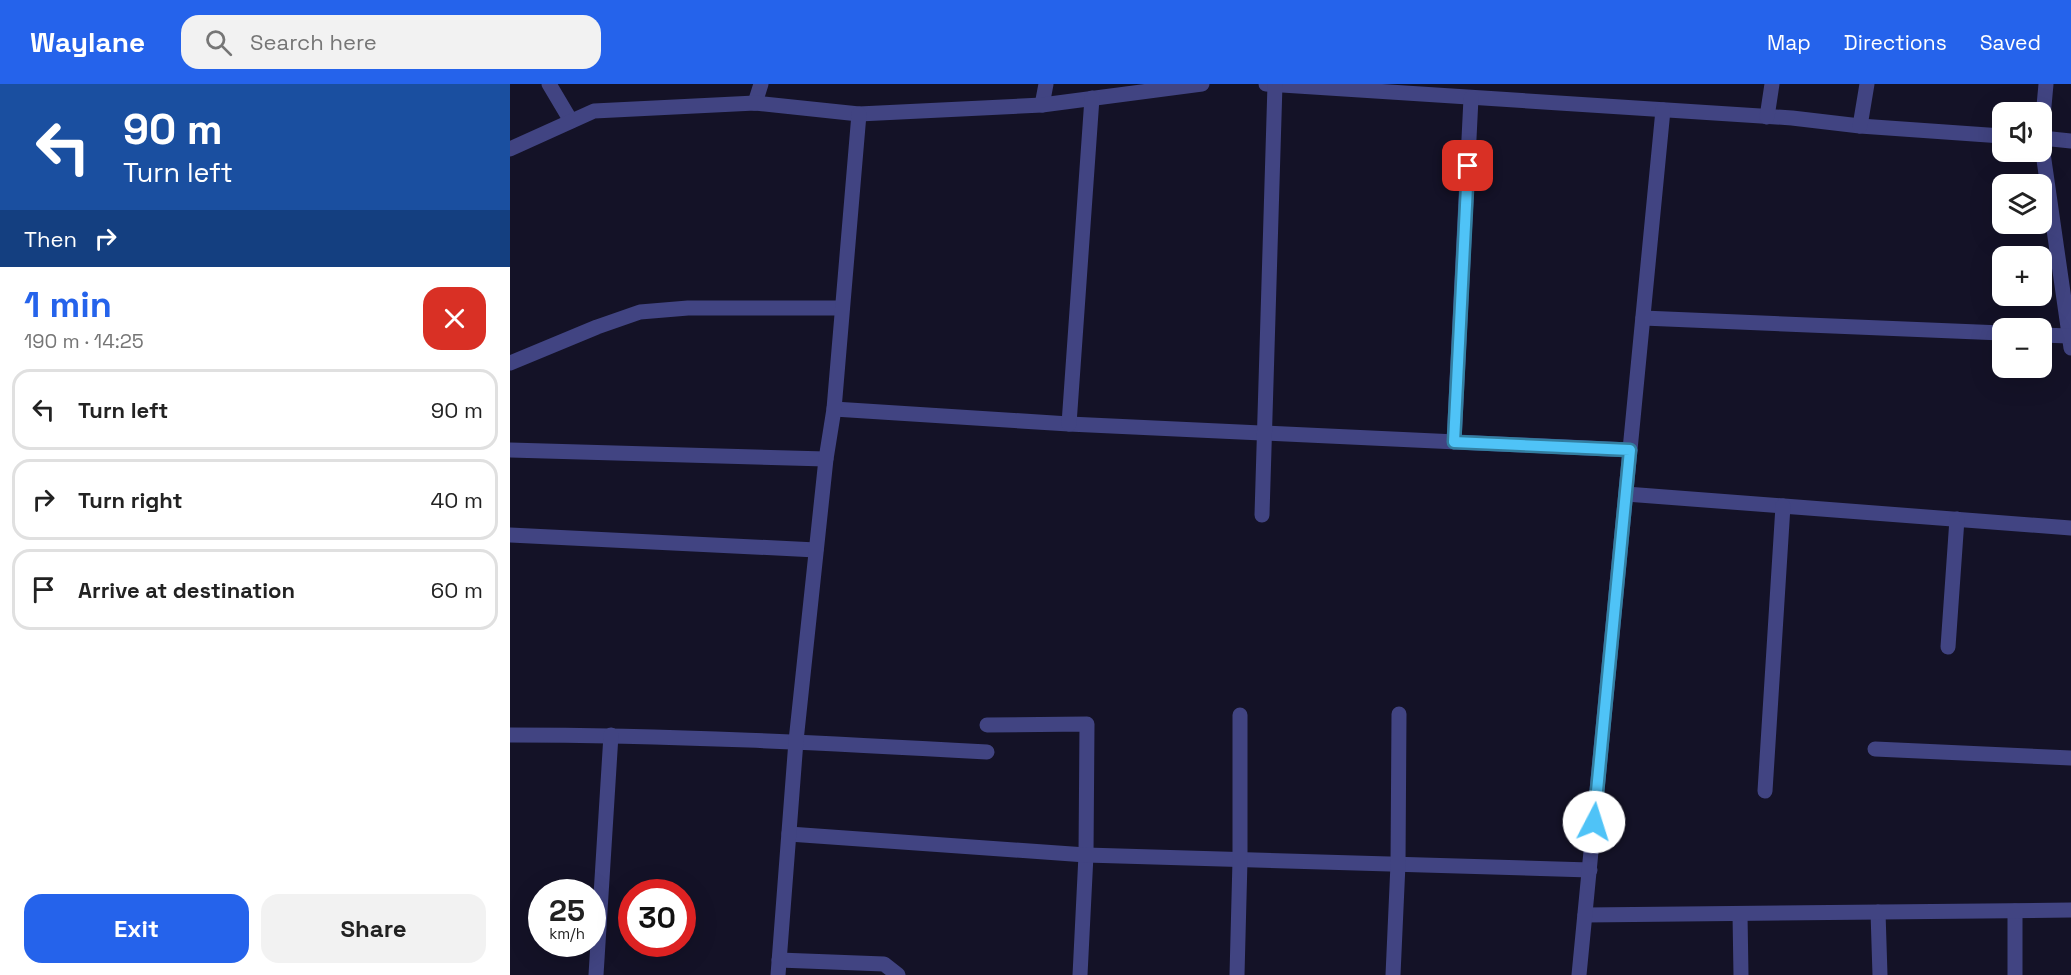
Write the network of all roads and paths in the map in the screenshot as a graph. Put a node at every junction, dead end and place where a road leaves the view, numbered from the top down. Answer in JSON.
{"nodes":[{"id":1,"x":549,"y":84,"type":"edge"},
{"id":2,"x":760,"y":84,"type":"edge"},
{"id":3,"x":1046,"y":84,"type":"edge"},
{"id":4,"x":1202,"y":84,"type":"edge"},
{"id":5,"x":1266,"y":84,"type":"edge"},
{"id":6,"x":1275,"y":84,"type":"edge"},
{"id":7,"x":1772,"y":84,"type":"edge"},
{"id":8,"x":1868,"y":84,"type":"edge"},
{"id":9,"x":2046,"y":84,"type":"edge"},
{"id":10,"x":1434,"y":90,"type":"edge"},
{"id":11,"x":1092,"y":98,"type":"junction"},
{"id":12,"x":1471,"y":98,"type":"junction"},
{"id":13,"x":2044,"y":102,"type":"edge"},
{"id":14,"x":755,"y":103,"type":"junction"},
{"id":15,"x":1042,"y":105,"type":"junction"},
{"id":16,"x":1663,"y":110,"type":"junction"},
{"id":17,"x":859,"y":114,"type":"junction"},
{"id":18,"x":1767,"y":117,"type":"junction"},
{"id":19,"x":571,"y":122,"type":"junction"},
{"id":20,"x":1860,"y":126,"type":"junction"},
{"id":21,"x":1992,"y":135,"type":"edge"},
{"id":22,"x":2052,"y":139,"type":"edge"},
{"id":23,"x":2071,"y":141,"type":"edge"},
{"id":24,"x":510,"y":149,"type":"edge"},
{"id":25,"x":2044,"y":162,"type":"edge"},
{"id":26,"x":842,"y":308,"type":"junction"},
{"id":27,"x":1643,"y":318,"type":"junction"},
{"id":28,"x":1992,"y":333,"type":"edge"},
{"id":29,"x":2052,"y":338,"type":"edge"},
{"id":30,"x":2070,"y":342,"type":"edge"},
{"id":31,"x":510,"y":363,"type":"edge"},
{"id":32,"x":834,"y":409,"type":"junction"},
{"id":33,"x":1069,"y":424,"type":"junction"},
{"id":34,"x":1266,"y":433,"type":"junction"},
{"id":35,"x":1454,"y":442,"type":"junction"},
{"id":36,"x":510,"y":450,"type":"edge"},
{"id":37,"x":1630,"y":450,"type":"junction"},
{"id":38,"x":826,"y":459,"type":"junction"},
{"id":39,"x":1626,"y":494,"type":"junction"},
{"id":40,"x":1783,"y":506,"type":"junction"},
{"id":41,"x":1262,"y":515,"type":"dead end"},
{"id":42,"x":1957,"y":519,"type":"junction"},
{"id":43,"x":2071,"y":528,"type":"edge"},
{"id":44,"x":510,"y":536,"type":"edge"},
{"id":45,"x":816,"y":550,"type":"junction"},
{"id":46,"x":1948,"y":647,"type":"dead end"},
{"id":47,"x":1399,"y":714,"type":"dead end"},
{"id":48,"x":1240,"y":715,"type":"dead end"},
{"id":49,"x":987,"y":725,"type":"dead end"},
{"id":50,"x":510,"y":735,"type":"edge"},
{"id":51,"x":611,"y":735,"type":"junction"},
{"id":52,"x":796,"y":741,"type":"junction"},
{"id":53,"x":1875,"y":750,"type":"dead end"},
{"id":54,"x":987,"y":752,"type":"dead end"},
{"id":55,"x":2071,"y":758,"type":"edge"},
{"id":56,"x":1765,"y":792,"type":"dead end"},
{"id":57,"x":789,"y":834,"type":"junction"},
{"id":58,"x":1086,"y":855,"type":"junction"},
{"id":59,"x":1240,"y":860,"type":"junction"},
{"id":60,"x":1398,"y":864,"type":"junction"},
{"id":61,"x":1590,"y":870,"type":"junction"},
{"id":62,"x":2071,"y":910,"type":"edge"},
{"id":63,"x":2015,"y":911,"type":"junction"},
{"id":64,"x":1878,"y":912,"type":"junction"},
{"id":65,"x":1740,"y":914,"type":"junction"},
{"id":66,"x":1585,"y":915,"type":"junction"},
{"id":67,"x":778,"y":968,"type":"edge"},
{"id":68,"x":596,"y":975,"type":"edge"},
{"id":69,"x":898,"y":975,"type":"edge"},
{"id":70,"x":1080,"y":975,"type":"edge"},
{"id":71,"x":1238,"y":975,"type":"edge"},
{"id":72,"x":1393,"y":975,"type":"edge"},
{"id":73,"x":1580,"y":975,"type":"edge"},
{"id":74,"x":1741,"y":975,"type":"edge"},
{"id":75,"x":1880,"y":975,"type":"edge"},
{"id":76,"x":2015,"y":975,"type":"edge"}],
"edges":[{"from":1,"to":19,"type":"street"},
{"from":2,"to":14,"type":"street"},
{"from":3,"to":15,"type":"street"},
{"from":4,"to":11,"type":"street"},
{"from":5,"to":6,"type":"street"},
{"from":6,"to":10,"type":"street"},
{"from":6,"to":34,"type":"street"},
{"from":7,"to":18,"type":"street"},
{"from":8,"to":20,"type":"street"},
{"from":9,"to":13,"type":"street"},
{"from":10,"to":12,"type":"street"},
{"from":11,"to":15,"type":"street"},
{"from":11,"to":33,"type":"street"},
{"from":12,"to":16,"type":"street"},
{"from":12,"to":35,"type":"street"},
{"from":14,"to":17,"type":"street"},
{"from":14,"to":19,"type":"street"},
{"from":15,"to":17,"type":"street"},
{"from":16,"to":18,"type":"street"},
{"from":16,"to":27,"type":"street"},
{"from":17,"to":26,"type":"street"},
{"from":18,"to":20,"type":"street"},
{"from":19,"to":24,"type":"street"},
{"from":20,"to":21,"type":"street"},
{"from":22,"to":23,"type":"street"},
{"from":25,"to":30,"type":"street"},
{"from":26,"to":31,"type":"street"},
{"from":26,"to":32,"type":"street"},
{"from":27,"to":28,"type":"street"},
{"from":27,"to":37,"type":"street"},
{"from":29,"to":30,"type":"street"},
{"from":32,"to":33,"type":"street"},
{"from":32,"to":38,"type":"street"},
{"from":33,"to":34,"type":"street"},
{"from":34,"to":35,"type":"street"},
{"from":34,"to":41,"type":"street"},
{"from":35,"to":37,"type":"street"},
{"from":36,"to":38,"type":"street"},
{"from":37,"to":39,"type":"street"},
{"from":38,"to":45,"type":"street"},
{"from":39,"to":40,"type":"street"},
{"from":39,"to":61,"type":"street"},
{"from":40,"to":42,"type":"street"},
{"from":40,"to":56,"type":"street"},
{"from":42,"to":43,"type":"street"},
{"from":42,"to":46,"type":"street"},
{"from":44,"to":45,"type":"street"},
{"from":45,"to":52,"type":"street"},
{"from":47,"to":60,"type":"street"},
{"from":48,"to":59,"type":"street"},
{"from":49,"to":58,"type":"street"},
{"from":50,"to":51,"type":"street"},
{"from":51,"to":52,"type":"street"},
{"from":51,"to":68,"type":"street"},
{"from":52,"to":54,"type":"street"},
{"from":52,"to":57,"type":"street"},
{"from":53,"to":55,"type":"street"},
{"from":57,"to":58,"type":"street"},
{"from":57,"to":67,"type":"street"},
{"from":58,"to":59,"type":"street"},
{"from":58,"to":70,"type":"street"},
{"from":59,"to":60,"type":"street"},
{"from":59,"to":71,"type":"street"},
{"from":60,"to":61,"type":"street"},
{"from":60,"to":72,"type":"street"},
{"from":61,"to":66,"type":"street"},
{"from":62,"to":63,"type":"street"},
{"from":63,"to":64,"type":"street"},
{"from":63,"to":76,"type":"street"},
{"from":64,"to":65,"type":"street"},
{"from":64,"to":75,"type":"street"},
{"from":65,"to":66,"type":"street"},
{"from":65,"to":74,"type":"street"},
{"from":66,"to":73,"type":"street"},
{"from":67,"to":69,"type":"street"}]}
